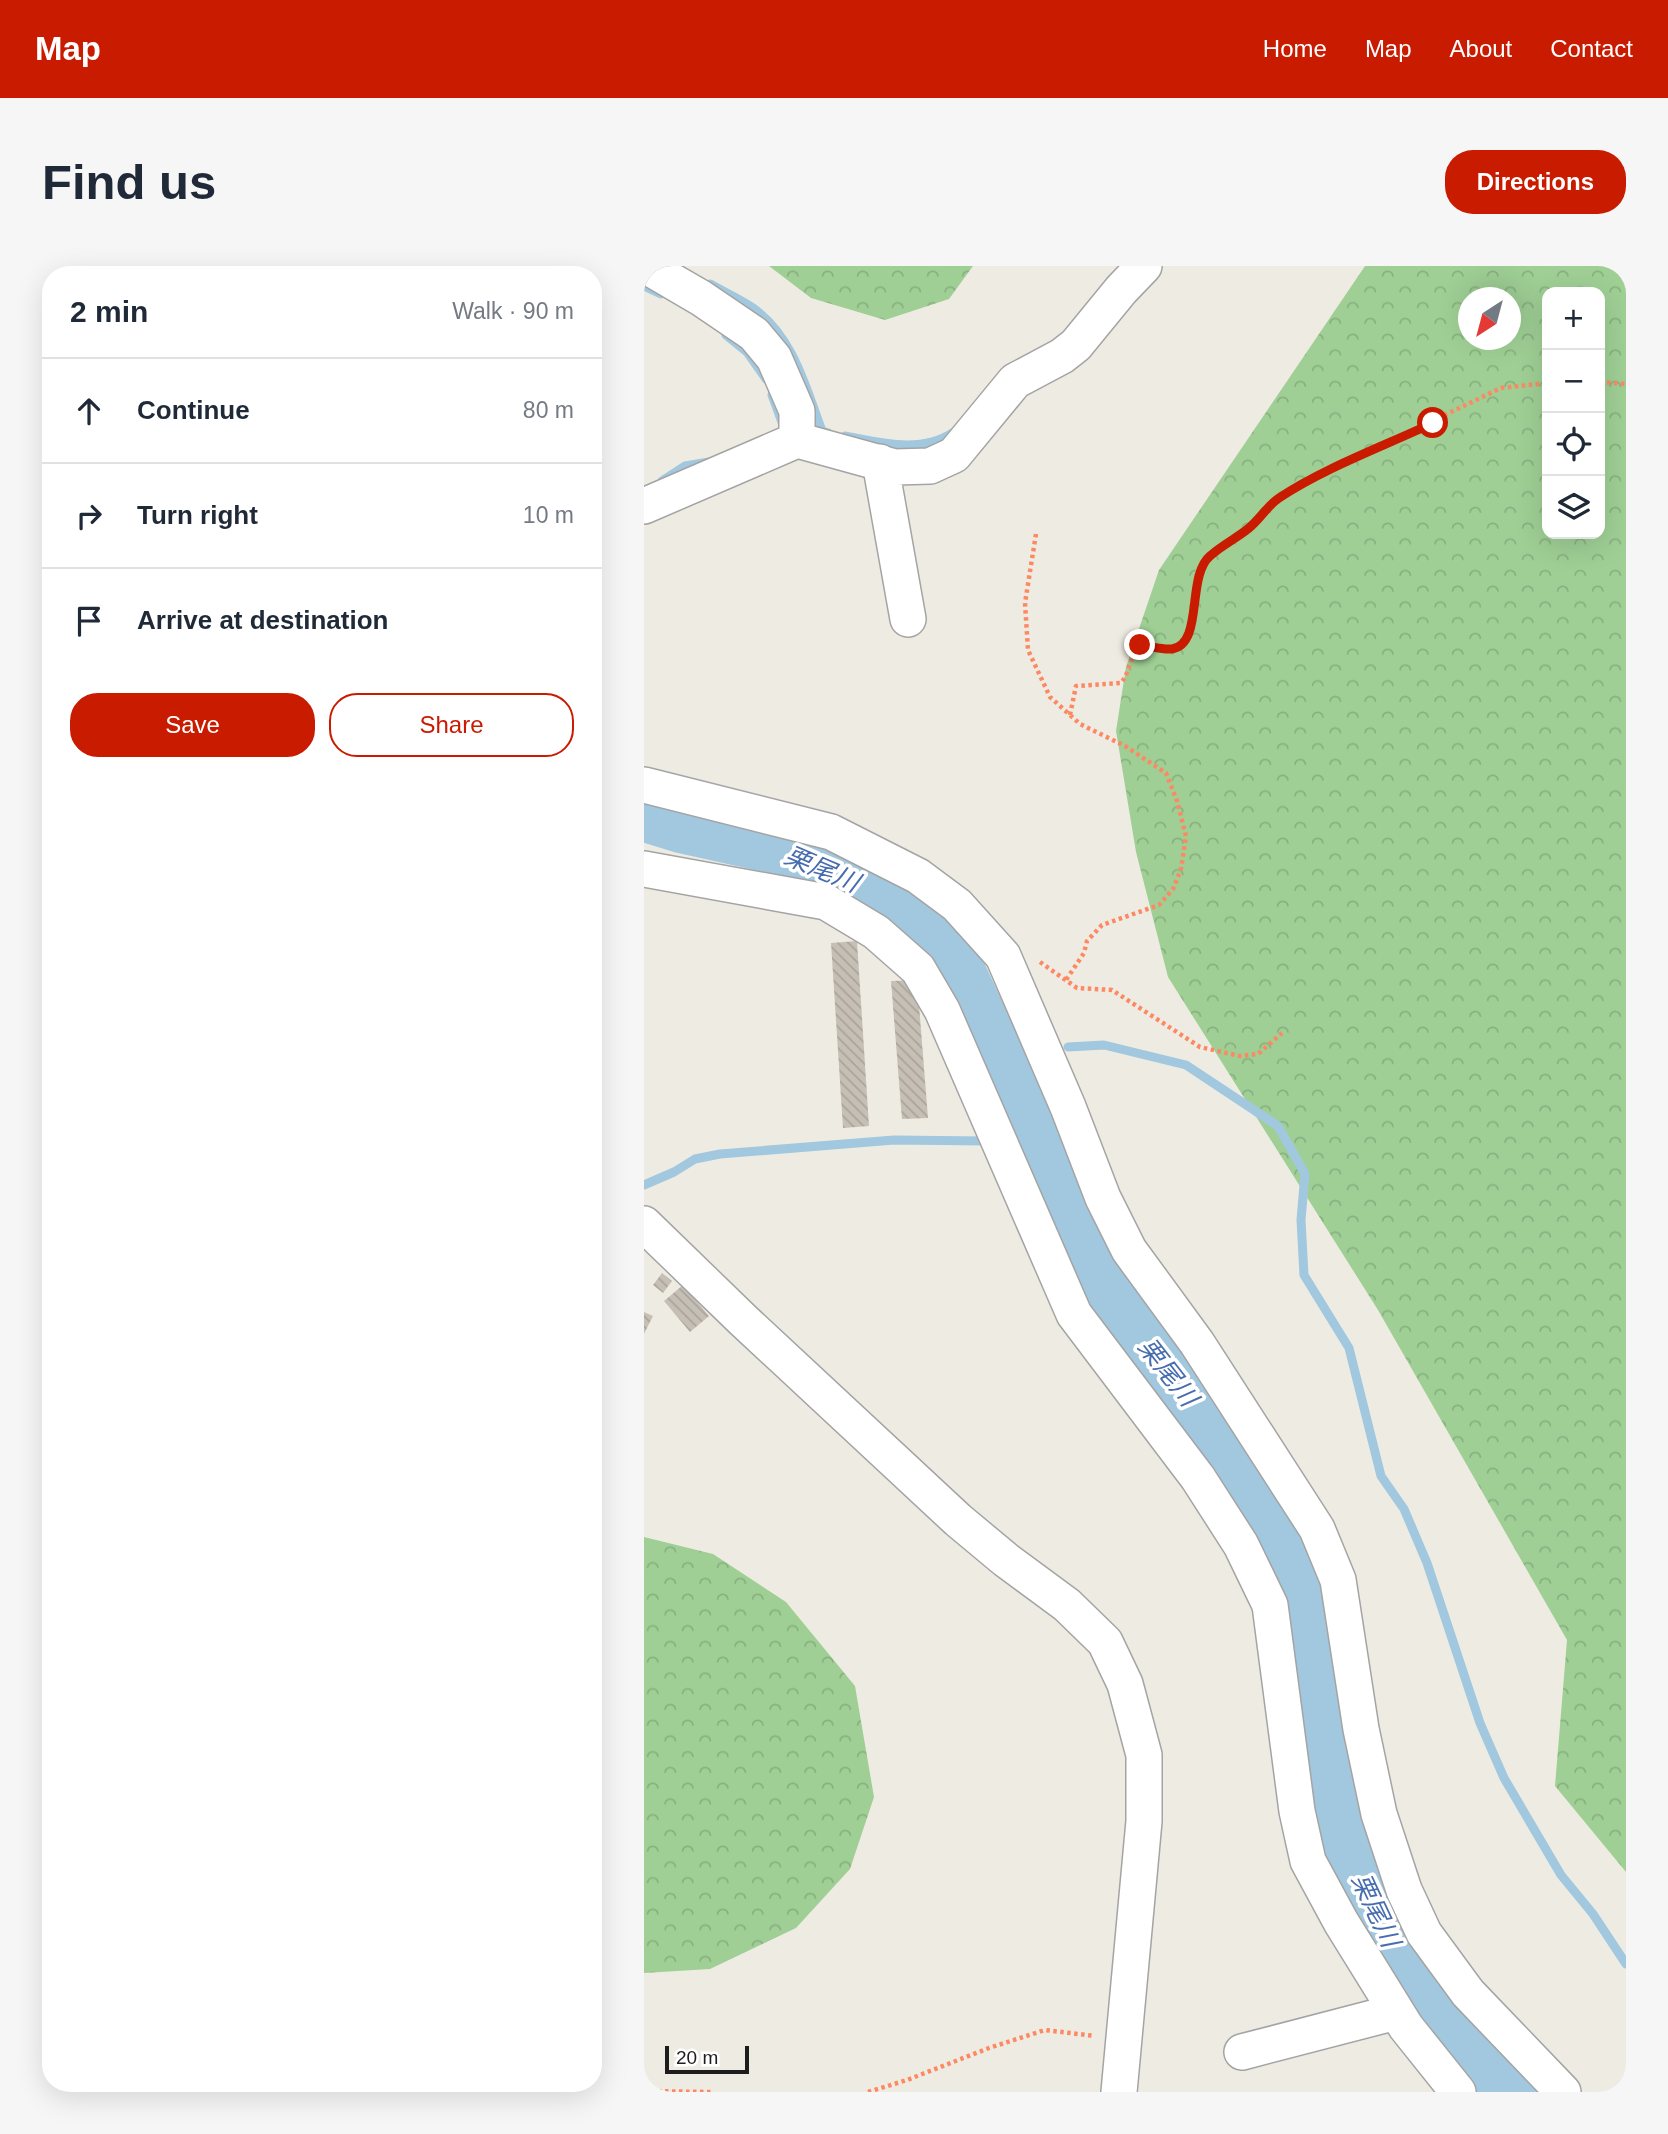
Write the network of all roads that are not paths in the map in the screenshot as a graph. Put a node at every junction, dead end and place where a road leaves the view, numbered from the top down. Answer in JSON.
{"nodes":[{"id":1,"x":646,"y":266,"type":"edge"},
{"id":2,"x":1144,"y":266,"type":"edge"},
{"id":3,"x":797,"y":440,"type":"junction"},
{"id":4,"x":880,"y":463,"type":"junction"},
{"id":5,"x":644,"y":506,"type":"edge"},
{"id":6,"x":908,"y":619,"type":"dead end"},
{"id":7,"x":644,"y":785,"type":"edge"},
{"id":8,"x":644,"y":869,"type":"edge"},
{"id":9,"x":644,"y":1224,"type":"edge"},
{"id":10,"x":1396,"y":2012,"type":"junction"},
{"id":11,"x":1242,"y":2052,"type":"dead end"},
{"id":12,"x":1119,"y":2092,"type":"edge"},
{"id":13,"x":1458,"y":2092,"type":"edge"},
{"id":14,"x":1563,"y":2092,"type":"edge"}],
"edges":[{"from":1,"to":3,"type":"street"},
{"from":2,"to":4,"type":"street"},
{"from":3,"to":4,"type":"street"},
{"from":3,"to":5,"type":"street"},
{"from":4,"to":6,"type":"street"},
{"from":7,"to":14,"type":"street"},
{"from":8,"to":10,"type":"street"},
{"from":9,"to":12,"type":"street"},
{"from":10,"to":11,"type":"street"},
{"from":10,"to":13,"type":"street"}]}
